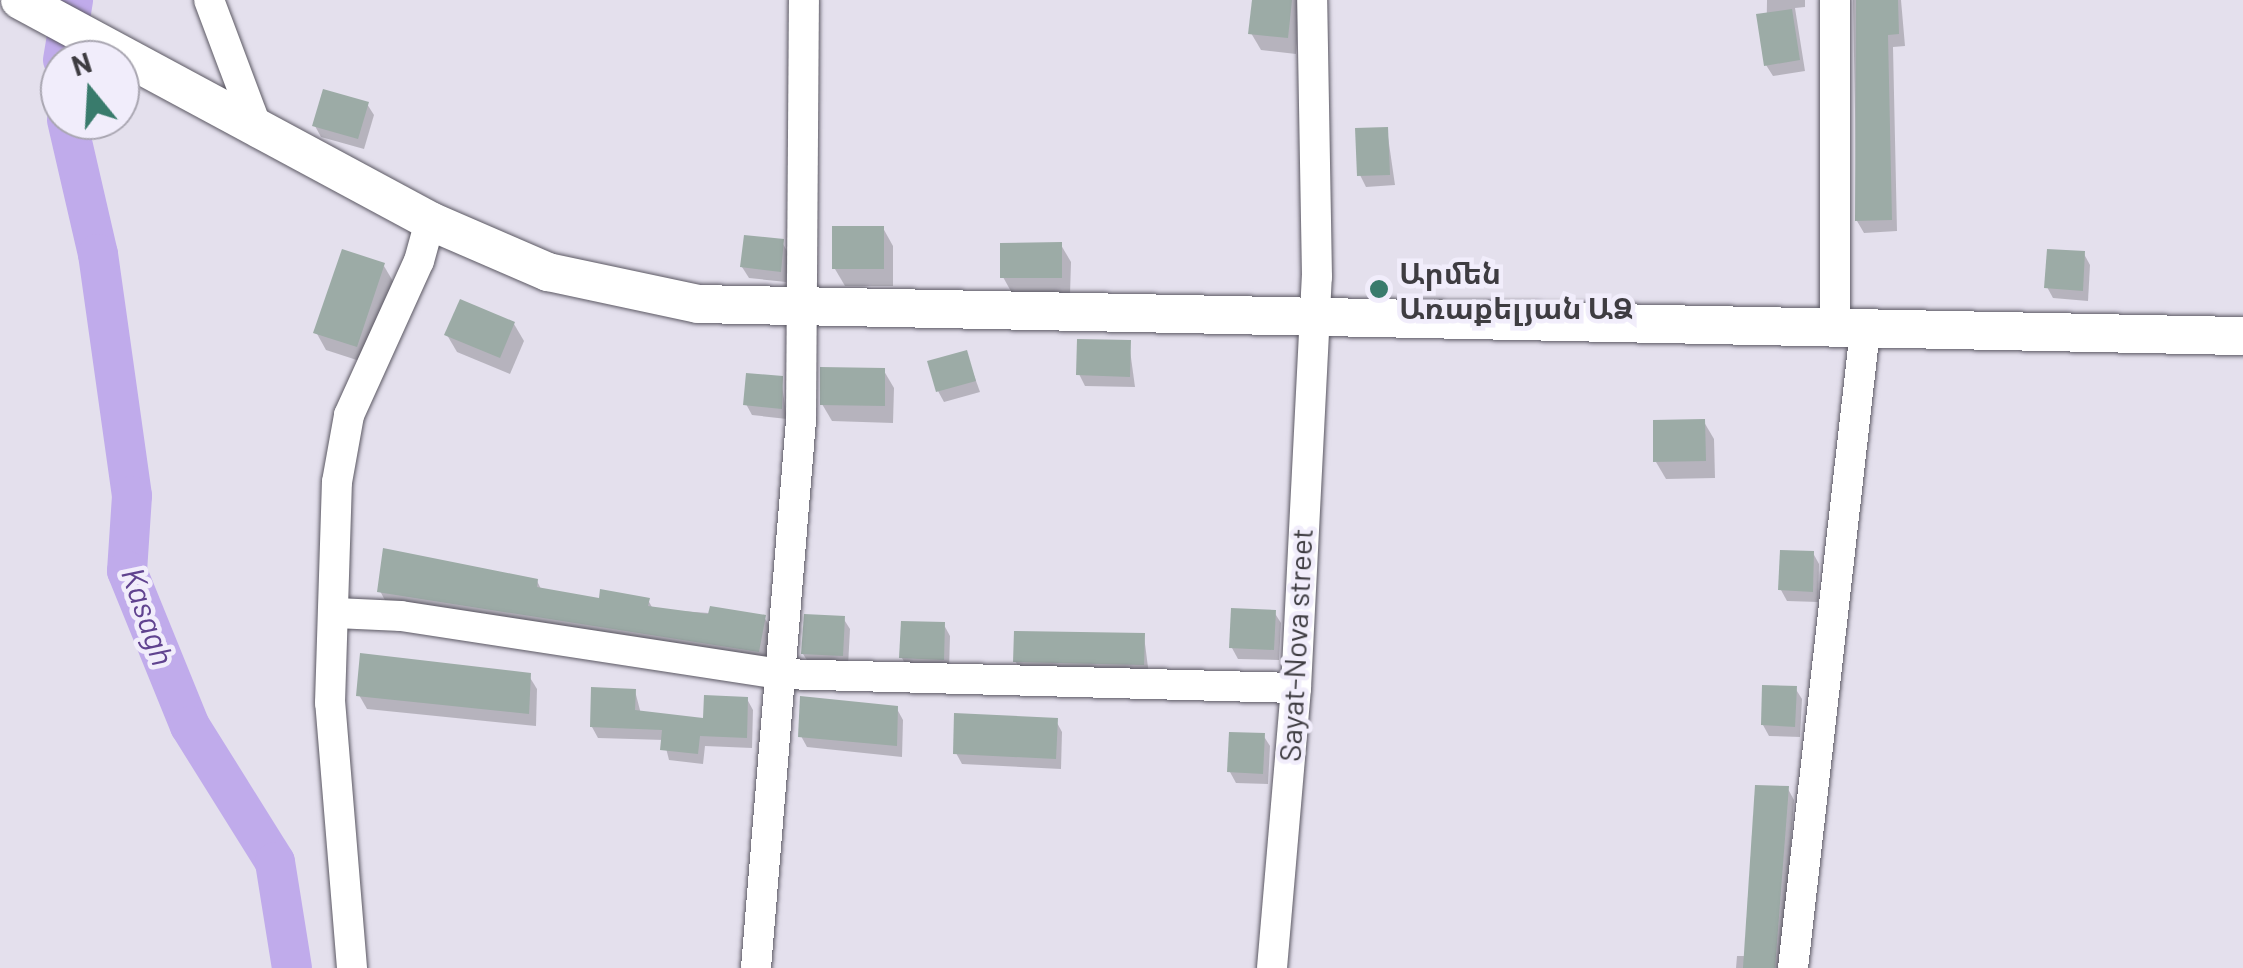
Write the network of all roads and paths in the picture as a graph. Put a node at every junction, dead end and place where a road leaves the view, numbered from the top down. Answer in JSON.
{"nodes":[{"id":1,"x":20,"y":0,"type":"edge"},
{"id":2,"x":209,"y":0,"type":"edge"},
{"id":3,"x":804,"y":0,"type":"edge"},
{"id":4,"x":1312,"y":0,"type":"edge"},
{"id":5,"x":1835,"y":0,"type":"edge"},
{"id":6,"x":260,"y":133,"type":"junction"},
{"id":7,"x":430,"y":221,"type":"junction"},
{"id":8,"x":798,"y":307,"type":"junction"},
{"id":9,"x":1311,"y":321,"type":"junction"},
{"id":10,"x":1850,"y":330,"type":"junction"},
{"id":11,"x":2243,"y":336,"type":"edge"},
{"id":12,"x":336,"y":614,"type":"junction"},
{"id":13,"x":781,"y":674,"type":"junction"},
{"id":14,"x":1296,"y":688,"type":"junction"},
{"id":15,"x":352,"y":968,"type":"edge"},
{"id":16,"x":756,"y":968,"type":"edge"},
{"id":17,"x":1272,"y":968,"type":"edge"},
{"id":18,"x":1793,"y":968,"type":"edge"}],
"edges":[{"from":1,"to":6,"type":"main road"},
{"from":2,"to":6,"type":"street"},
{"from":3,"to":8,"type":"street"},
{"from":4,"to":9,"type":"street","name":"Sayat-Nova street"},
{"from":5,"to":10,"type":"street"},
{"from":6,"to":7,"type":"main road"},
{"from":7,"to":8,"type":"main road"},
{"from":7,"to":12,"type":"street"},
{"from":8,"to":9,"type":"main road"},
{"from":8,"to":13,"type":"street"},
{"from":9,"to":10,"type":"main road"},
{"from":9,"to":14,"type":"street","name":"Sayat-Nova street"},
{"from":10,"to":11,"type":"main road"},
{"from":10,"to":18,"type":"street"},
{"from":12,"to":13,"type":"street"},
{"from":12,"to":15,"type":"street"},
{"from":13,"to":14,"type":"street"},
{"from":13,"to":16,"type":"street"},
{"from":14,"to":17,"type":"street","name":"Sayat-Nova street"}]}
